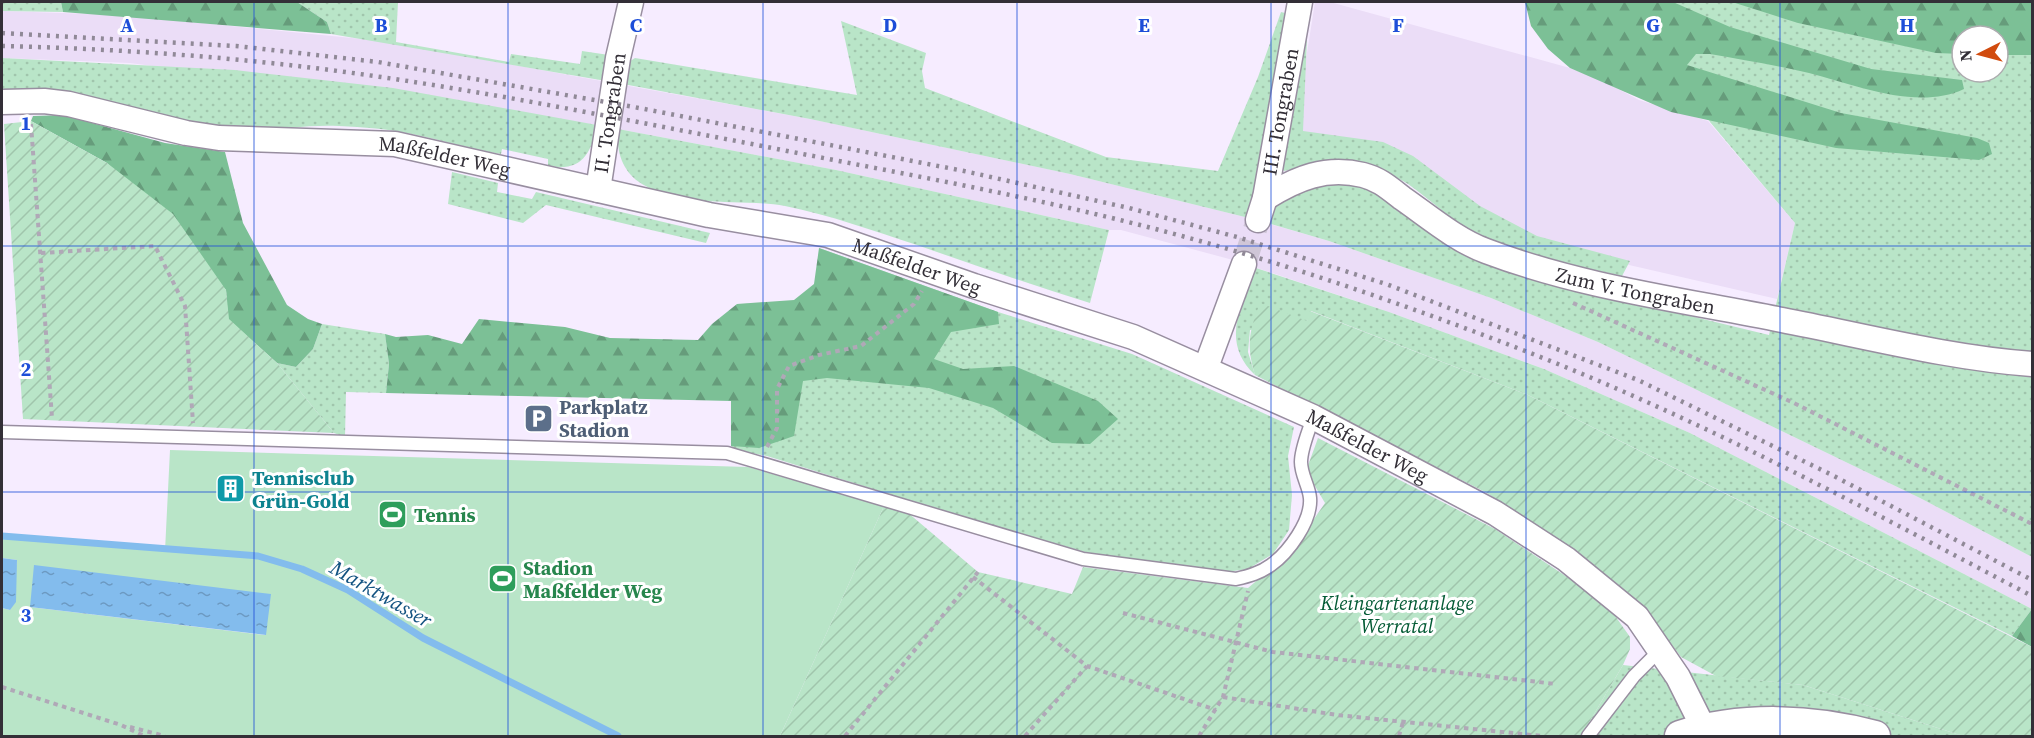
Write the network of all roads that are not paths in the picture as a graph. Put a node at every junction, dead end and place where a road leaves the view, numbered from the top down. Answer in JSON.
{"nodes":[{"id":1,"x":620,"y":2,"type":"edge"},
{"id":2,"x":631,"y":2,"type":"edge"},
{"id":3,"x":1300,"y":2,"type":"edge"},
{"id":4,"x":618,"y":58,"type":"junction"},
{"id":5,"x":2,"y":102,"type":"edge"},
{"id":6,"x":598,"y":190,"type":"junction"},
{"id":7,"x":1265,"y":198,"type":"junction"},
{"id":8,"x":1258,"y":220,"type":"tunnel mouth"},
{"id":9,"x":1244,"y":264,"type":"tunnel mouth"},
{"id":10,"x":2032,"y":364,"type":"edge"},
{"id":11,"x":1206,"y":368,"type":"junction"},
{"id":12,"x":1313,"y":417,"type":"junction"},
{"id":13,"x":2,"y":432,"type":"edge"},
{"id":14,"x":1659,"y":651,"type":"junction"},
{"id":15,"x":1692,"y":733,"type":"edge"},
{"id":16,"x":1588,"y":736,"type":"edge"},
{"id":17,"x":1875,"y":736,"type":"edge"}],
"edges":[{"from":1,"to":4,"type":"street"},
{"from":2,"to":4,"type":"street","name":"II. Tongraben"},
{"from":3,"to":7,"type":"street","name":"III. Tongraben"},
{"from":4,"to":6,"type":"street","name":"II. Tongraben"},
{"from":5,"to":6,"type":"street","name":"Maßfelder Weg"},
{"from":6,"to":11,"type":"street","name":"Maßfelder Weg"},
{"from":7,"to":8,"type":"street","name":"III. Tongraben"},
{"from":7,"to":10,"type":"street","name":"Zum V. Tongraben"},
{"from":9,"to":11,"type":"street"},
{"from":11,"to":12,"type":"street","name":"Maßfelder Weg"},
{"from":12,"to":13,"type":"lane"},
{"from":12,"to":14,"type":"street","name":"Maßfelder Weg"},
{"from":14,"to":15,"type":"street","name":"Maßfelder Weg"},
{"from":14,"to":16,"type":"lane"},
{"from":15,"to":17,"type":"street"}]}
